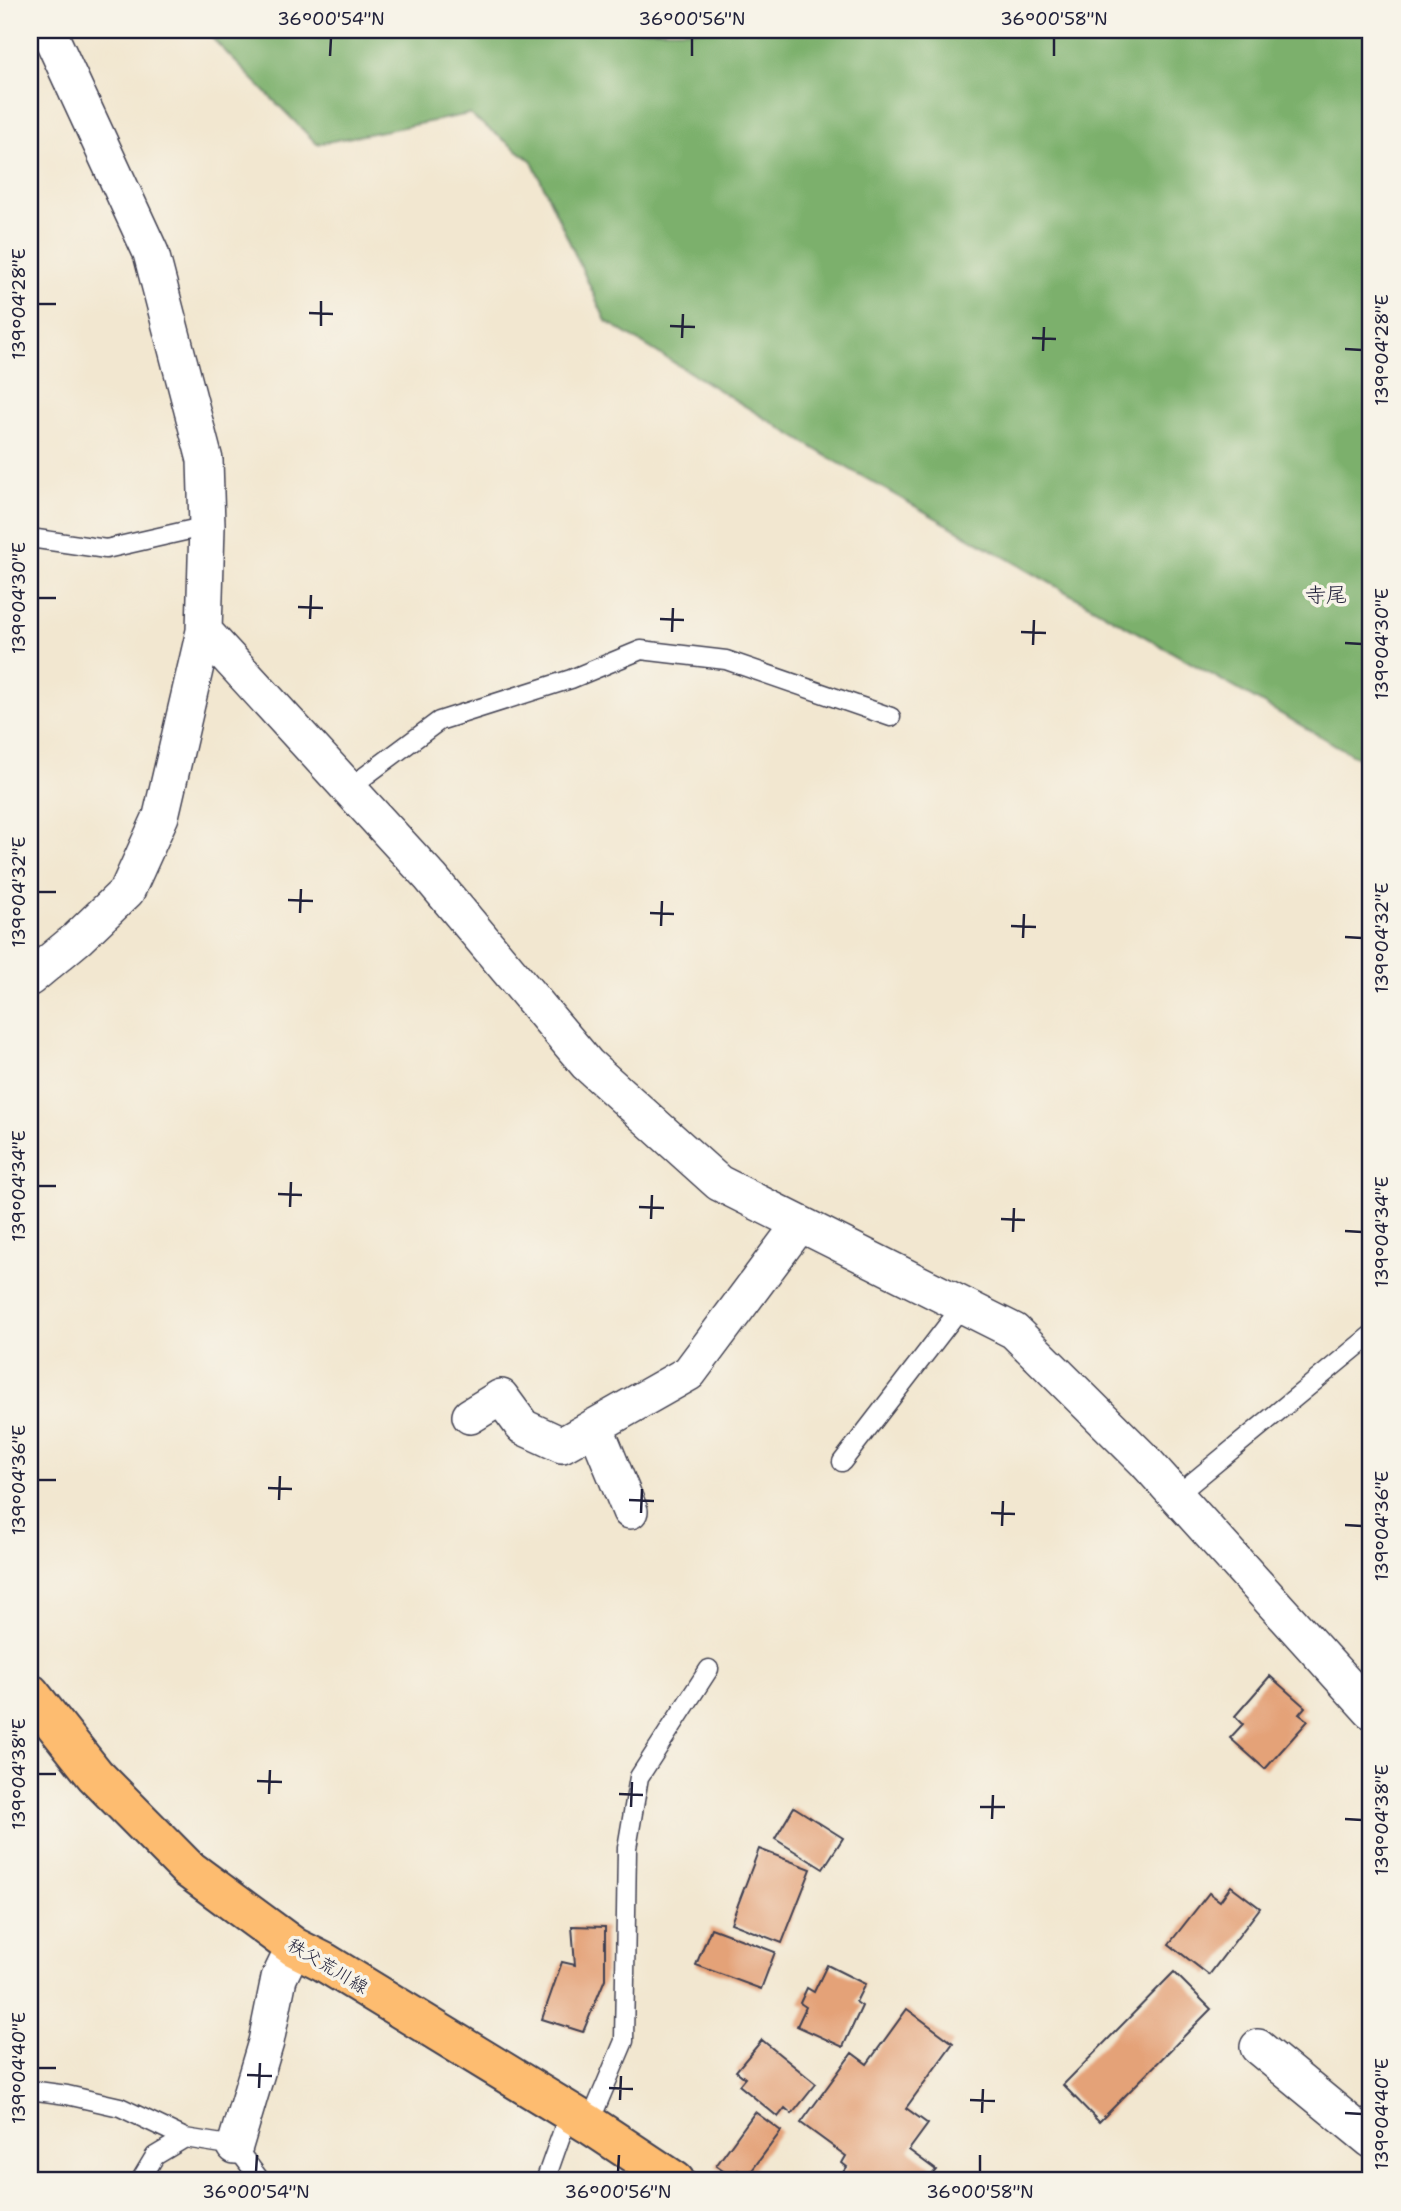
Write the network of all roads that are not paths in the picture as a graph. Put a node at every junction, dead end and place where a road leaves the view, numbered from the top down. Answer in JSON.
{"nodes":[{"id":1,"x":48,"y":30,"type":"edge"},
{"id":2,"x":207,"y":526,"type":"junction"},
{"id":3,"x":30,"y":538,"type":"edge"},
{"id":4,"x":204,"y":631,"type":"junction"},
{"id":5,"x":891,"y":717,"type":"dead end"},
{"id":6,"x":349,"y":788,"type":"junction"},
{"id":7,"x":30,"y":978,"type":"edge"},
{"id":8,"x":800,"y":1224,"type":"junction"},
{"id":9,"x":962,"y":1305,"type":"junction"},
{"id":10,"x":1371,"y":1335,"type":"edge"},
{"id":11,"x":470,"y":1416,"type":"dead end"},
{"id":12,"x":596,"y":1426,"type":"junction"},
{"id":13,"x":842,"y":1462,"type":"dead end"},
{"id":14,"x":1177,"y":1495,"type":"junction"},
{"id":15,"x":630,"y":1511,"type":"dead end"},
{"id":16,"x":709,"y":1669,"type":"dead end"},
{"id":17,"x":30,"y":1693,"type":"edge"},
{"id":18,"x":1366,"y":1696,"type":"edge"},
{"id":19,"x":294,"y":1947,"type":"junction"},
{"id":20,"x":1258,"y":2048,"type":"dead end"},
{"id":21,"x":30,"y":2090,"type":"edge"},
{"id":22,"x":579,"y":2118,"type":"junction"},
{"id":23,"x":185,"y":2138,"type":"junction"},
{"id":24,"x":1371,"y":2140,"type":"edge"},
{"id":25,"x":235,"y":2146,"type":"junction"},
{"id":26,"x":140,"y":2181,"type":"edge"},
{"id":27,"x":261,"y":2181,"type":"edge"},
{"id":28,"x":545,"y":2181,"type":"edge"},
{"id":29,"x":675,"y":2181,"type":"edge"}],
"edges":[{"from":1,"to":2,"type":"street"},
{"from":2,"to":3,"type":"lane"},
{"from":2,"to":4,"type":"street"},
{"from":4,"to":6,"type":"street"},
{"from":4,"to":7,"type":"street"},
{"from":5,"to":6,"type":"lane"},
{"from":6,"to":8,"type":"street"},
{"from":8,"to":9,"type":"street"},
{"from":8,"to":12,"type":"street"},
{"from":9,"to":13,"type":"lane"},
{"from":9,"to":14,"type":"street"},
{"from":10,"to":14,"type":"lane"},
{"from":11,"to":12,"type":"street"},
{"from":12,"to":15,"type":"street"},
{"from":14,"to":18,"type":"street"},
{"from":16,"to":22,"type":"lane"},
{"from":17,"to":19,"type":"main road","name":"秩父荒川線"},
{"from":19,"to":22,"type":"main road","name":"秩父荒川線"},
{"from":19,"to":25,"type":"street"},
{"from":20,"to":24,"type":"street"},
{"from":21,"to":23,"type":"lane"},
{"from":22,"to":28,"type":"lane"},
{"from":22,"to":29,"type":"main road","name":"秩父荒川線"},
{"from":23,"to":25,"type":"lane"},
{"from":23,"to":26,"type":"lane"},
{"from":25,"to":27,"type":"lane"}]}
